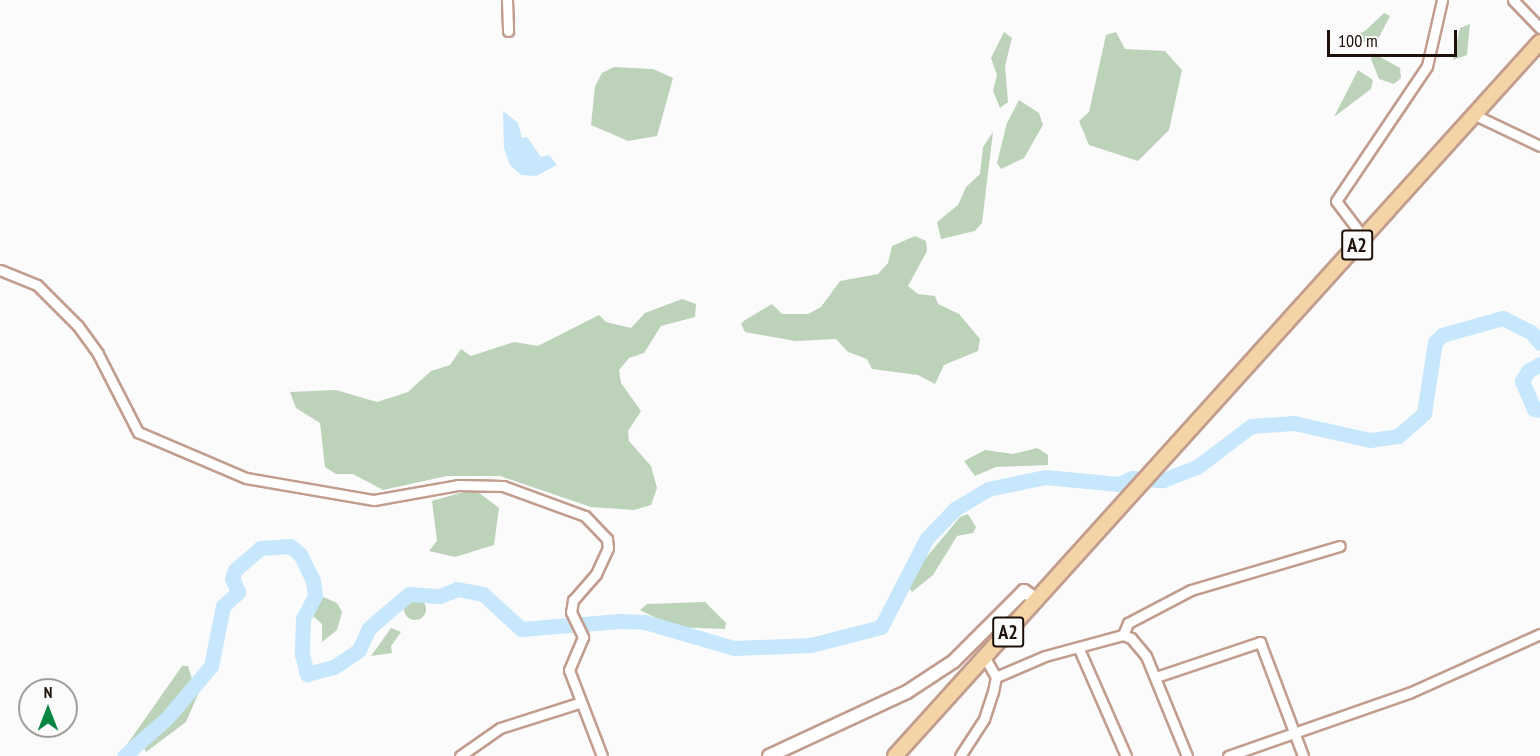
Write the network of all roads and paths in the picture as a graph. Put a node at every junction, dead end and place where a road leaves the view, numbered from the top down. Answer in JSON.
{"nodes":[{"id":1,"x":507,"y":0,"type":"edge"},
{"id":2,"x":1442,"y":0,"type":"edge"},
{"id":3,"x":1513,"y":0,"type":"edge"},
{"id":4,"x":1540,"y":28,"type":"edge"},
{"id":5,"x":508,"y":31,"type":"dead end"},
{"id":6,"x":1540,"y":44,"type":"edge"},
{"id":7,"x":1475,"y":115,"type":"junction"},
{"id":8,"x":1540,"y":146,"type":"edge"},
{"id":9,"x":1364,"y":238,"type":"junction"},
{"id":10,"x":0,"y":270,"type":"edge"},
{"id":11,"x":1340,"y":546,"type":"dead end"},
{"id":12,"x":1037,"y":600,"type":"junction"},
{"id":13,"x":1540,"y":633,"type":"edge"},
{"id":14,"x":1123,"y":636,"type":"junction"},
{"id":15,"x":1079,"y":649,"type":"junction"},
{"id":16,"x":985,"y":658,"type":"junction"},
{"id":17,"x":996,"y":677,"type":"junction"},
{"id":18,"x":1156,"y":677,"type":"junction"},
{"id":19,"x":579,"y":703,"type":"junction"},
{"id":20,"x":1292,"y":737,"type":"junction"},
{"id":21,"x":460,"y":756,"type":"edge"},
{"id":22,"x":602,"y":756,"type":"edge"},
{"id":23,"x":769,"y":756,"type":"edge"},
{"id":24,"x":895,"y":756,"type":"edge"},
{"id":25,"x":960,"y":756,"type":"edge"},
{"id":26,"x":1126,"y":756,"type":"edge"},
{"id":27,"x":1187,"y":756,"type":"edge"},
{"id":28,"x":1228,"y":756,"type":"edge"},
{"id":29,"x":1303,"y":756,"type":"edge"}],
"edges":[{"from":1,"to":5,"type":"street"},
{"from":2,"to":9,"type":"street"},
{"from":3,"to":4,"type":"street"},
{"from":6,"to":7,"type":"main road","number":"A2"},
{"from":7,"to":8,"type":"street"},
{"from":7,"to":9,"type":"main road","number":"A2"},
{"from":9,"to":12,"type":"main road","number":"A2"},
{"from":10,"to":19,"type":"street"},
{"from":11,"to":14,"type":"street"},
{"from":12,"to":16,"type":"main road","number":"A2"},
{"from":12,"to":23,"type":"street"},
{"from":13,"to":20,"type":"street"},
{"from":14,"to":15,"type":"street"},
{"from":14,"to":18,"type":"street"},
{"from":15,"to":17,"type":"street"},
{"from":15,"to":26,"type":"street"},
{"from":16,"to":17,"type":"street"},
{"from":16,"to":24,"type":"main road","number":"A2"},
{"from":17,"to":25,"type":"street"},
{"from":18,"to":20,"type":"street"},
{"from":18,"to":27,"type":"street"},
{"from":19,"to":21,"type":"street"},
{"from":19,"to":22,"type":"street"},
{"from":20,"to":28,"type":"street"},
{"from":20,"to":29,"type":"street"}]}
